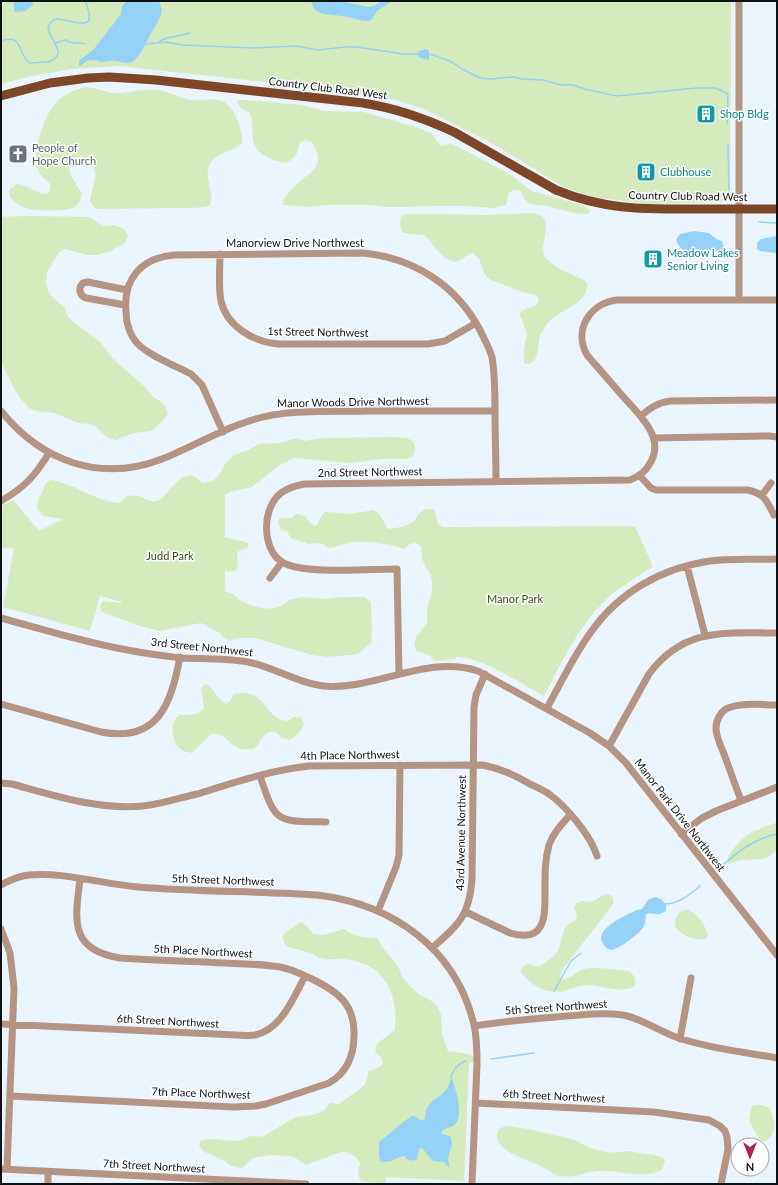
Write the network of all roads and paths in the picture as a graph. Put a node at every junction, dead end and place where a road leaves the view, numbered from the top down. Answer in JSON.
{"nodes":[{"id":1,"x":739,"y":1,"type":"edge"},
{"id":2,"x":1,"y":96,"type":"edge"},
{"id":3,"x":739,"y":209,"type":"junction"},
{"id":4,"x":777,"y":209,"type":"edge"},
{"id":5,"x":220,"y":254,"type":"junction"},
{"id":6,"x":127,"y":290,"type":"junction"},
{"id":7,"x":740,"y":300,"type":"junction"},
{"id":8,"x":777,"y":300,"type":"edge"},
{"id":9,"x":125,"y":306,"type":"junction"},
{"id":10,"x":476,"y":323,"type":"junction"},
{"id":11,"x":777,"y":400,"type":"edge"},
{"id":12,"x":1,"y":411,"type":"edge"},
{"id":13,"x":495,"y":411,"type":"junction"},
{"id":14,"x":641,"y":416,"type":"junction"},
{"id":15,"x":222,"y":432,"type":"junction"},
{"id":16,"x":777,"y":437,"type":"edge"},
{"id":17,"x":654,"y":438,"type":"junction"},
{"id":18,"x":49,"y":453,"type":"junction"},
{"id":19,"x":639,"y":475,"type":"junction"},
{"id":20,"x":496,"y":482,"type":"junction"},
{"id":21,"x":771,"y":483,"type":"dead end"},
{"id":22,"x":762,"y":495,"type":"junction"},
{"id":23,"x":1,"y":501,"type":"edge"},
{"id":24,"x":774,"y":515,"type":"dead end"},
{"id":25,"x":777,"y":559,"type":"edge"},
{"id":26,"x":282,"y":562,"type":"junction"},
{"id":27,"x":687,"y":566,"type":"junction"},
{"id":28,"x":270,"y":578,"type":"dead end"},
{"id":29,"x":1,"y":618,"type":"edge"},
{"id":30,"x":777,"y":633,"type":"edge"},
{"id":31,"x":705,"y":636,"type":"junction"},
{"id":32,"x":180,"y":657,"type":"junction"},
{"id":33,"x":399,"y":674,"type":"junction"},
{"id":34,"x":485,"y":674,"type":"junction"},
{"id":35,"x":1,"y":704,"type":"edge"},
{"id":36,"x":777,"y":705,"type":"edge"},
{"id":37,"x":547,"y":708,"type":"junction"},
{"id":38,"x":609,"y":746,"type":"junction"},
{"id":39,"x":400,"y":765,"type":"junction"},
{"id":40,"x":473,"y":765,"type":"junction"},
{"id":41,"x":260,"y":776,"type":"junction"},
{"id":42,"x":1,"y":783,"type":"edge"},
{"id":43,"x":777,"y":787,"type":"edge"},
{"id":44,"x":741,"y":800,"type":"junction"},
{"id":45,"x":570,"y":815,"type":"junction"},
{"id":46,"x":326,"y":822,"type":"dead end"},
{"id":47,"x":681,"y":834,"type":"junction"},
{"id":48,"x":597,"y":856,"type":"dead end"},
{"id":49,"x":80,"y":879,"type":"junction"},
{"id":50,"x":1,"y":885,"type":"edge"},
{"id":51,"x":378,"y":911,"type":"junction"},
{"id":52,"x":466,"y":912,"type":"junction"},
{"id":53,"x":1,"y":929,"type":"edge"},
{"id":54,"x":3,"y":941,"type":"edge"},
{"id":55,"x":432,"y":948,"type":"junction"},
{"id":56,"x":777,"y":955,"type":"edge"},
{"id":57,"x":305,"y":976,"type":"junction"},
{"id":58,"x":691,"y":978,"type":"dead end"},
{"id":59,"x":1,"y":1024,"type":"edge"},
{"id":60,"x":14,"y":1025,"type":"junction"},
{"id":61,"x":474,"y":1026,"type":"junction"},
{"id":62,"x":354,"y":1035,"type":"joint"},
{"id":63,"x":680,"y":1039,"type":"junction"},
{"id":64,"x":777,"y":1058,"type":"edge"},
{"id":65,"x":10,"y":1096,"type":"junction"},
{"id":66,"x":476,"y":1103,"type":"junction"},
{"id":67,"x":4,"y":1169,"type":"edge"},
{"id":68,"x":48,"y":1172,"type":"junction"},
{"id":69,"x":48,"y":1184,"type":"edge"},
{"id":70,"x":306,"y":1184,"type":"edge"},
{"id":71,"x":472,"y":1184,"type":"edge"},
{"id":72,"x":721,"y":1184,"type":"edge"}],
"edges":[{"from":1,"to":3,"type":"street"},
{"from":2,"to":3,"type":"main road","name":"Country Club Road West"},
{"from":3,"to":4,"type":"main road","name":"Country Club Road West"},
{"from":3,"to":7,"type":"street"},
{"from":5,"to":6,"type":"street","name":"Manorview Drive Northwest"},
{"from":5,"to":10,"type":"street","name":"Manorview Drive Northwest"},
{"from":5,"to":10,"type":"street","name":"1st Street Northwest"},
{"from":6,"to":9,"type":"street","name":"Manorview Drive Northwest"},
{"from":6,"to":9,"type":"street"},
{"from":7,"to":8,"type":"street"},
{"from":7,"to":14,"type":"street"},
{"from":9,"to":15,"type":"street","name":"Manorview Drive Northwest"},
{"from":10,"to":13,"type":"street","name":"Manorview Drive Northwest"},
{"from":11,"to":14,"type":"street"},
{"from":12,"to":18,"type":"street","name":"Manor Woods Drive Northwest"},
{"from":13,"to":15,"type":"street","name":"Manor Woods Drive Northwest"},
{"from":13,"to":20,"type":"street","name":"Manorview Drive Northwest"},
{"from":14,"to":17,"type":"street"},
{"from":15,"to":18,"type":"street","name":"Manor Woods Drive Northwest"},
{"from":16,"to":17,"type":"street"},
{"from":17,"to":19,"type":"street"},
{"from":18,"to":23,"type":"street"},
{"from":19,"to":20,"type":"street","name":"2nd Street Northwest"},
{"from":19,"to":22,"type":"street"},
{"from":20,"to":26,"type":"street","name":"2nd Street Northwest"},
{"from":21,"to":22,"type":"street"},
{"from":22,"to":24,"type":"street"},
{"from":25,"to":27,"type":"street"},
{"from":26,"to":28,"type":"street"},
{"from":26,"to":33,"type":"street"},
{"from":27,"to":31,"type":"street"},
{"from":27,"to":37,"type":"street"},
{"from":29,"to":32,"type":"street","name":"3rd Street Northwest"},
{"from":30,"to":31,"type":"street"},
{"from":31,"to":38,"type":"street"},
{"from":32,"to":33,"type":"street","name":"3rd Street Northwest"},
{"from":32,"to":35,"type":"street"},
{"from":33,"to":34,"type":"street","name":"3rd Street Northwest"},
{"from":34,"to":37,"type":"street","name":"3rd Street Northwest"},
{"from":34,"to":40,"type":"street","name":"43rd Avenue Northwest"},
{"from":36,"to":44,"type":"street"},
{"from":37,"to":38,"type":"street","name":"Manor Park Drive Northwest"},
{"from":38,"to":47,"type":"street","name":"Manor Park Drive Northwest"},
{"from":39,"to":40,"type":"street","name":"4th Place Northwest"},
{"from":39,"to":41,"type":"street","name":"4th Place Northwest"},
{"from":39,"to":51,"type":"street"},
{"from":40,"to":45,"type":"street","name":"4th Place Northwest"},
{"from":40,"to":52,"type":"street","name":"43rd Avenue Northwest"},
{"from":41,"to":42,"type":"street","name":"4th Place Northwest"},
{"from":41,"to":46,"type":"street"},
{"from":43,"to":44,"type":"street"},
{"from":44,"to":47,"type":"street"},
{"from":45,"to":48,"type":"street","name":"4th Place Northwest"},
{"from":45,"to":52,"type":"street"},
{"from":47,"to":56,"type":"street","name":"Manor Park Drive Northwest"},
{"from":49,"to":50,"type":"street","name":"5th Street Northwest"},
{"from":49,"to":51,"type":"street","name":"5th Street Northwest"},
{"from":49,"to":57,"type":"street","name":"5th Place Northwest"},
{"from":51,"to":55,"type":"street","name":"5th Street Northwest"},
{"from":52,"to":55,"type":"street","name":"43rd Avenue Northwest"},
{"from":53,"to":54,"type":"street"},
{"from":54,"to":60,"type":"street"},
{"from":55,"to":61,"type":"street"},
{"from":57,"to":60,"type":"street","name":"6th Street Northwest"},
{"from":57,"to":62,"type":"street","name":"5th Place Northwest"},
{"from":58,"to":63,"type":"street"},
{"from":59,"to":60,"type":"street","name":"6th Street Northwest"},
{"from":60,"to":65,"type":"street"},
{"from":61,"to":63,"type":"street","name":"5th Street Northwest"},
{"from":61,"to":66,"type":"street"},
{"from":62,"to":65,"type":"street","name":"7th Place Northwest"},
{"from":63,"to":64,"type":"street","name":"5th Street Northwest"},
{"from":65,"to":67,"type":"street"},
{"from":66,"to":71,"type":"street"},
{"from":66,"to":72,"type":"street","name":"6th Street Northwest"},
{"from":67,"to":68,"type":"street","name":"7th Street Northwest"},
{"from":68,"to":69,"type":"street"},
{"from":68,"to":70,"type":"street","name":"7th Street Northwest"}]}
